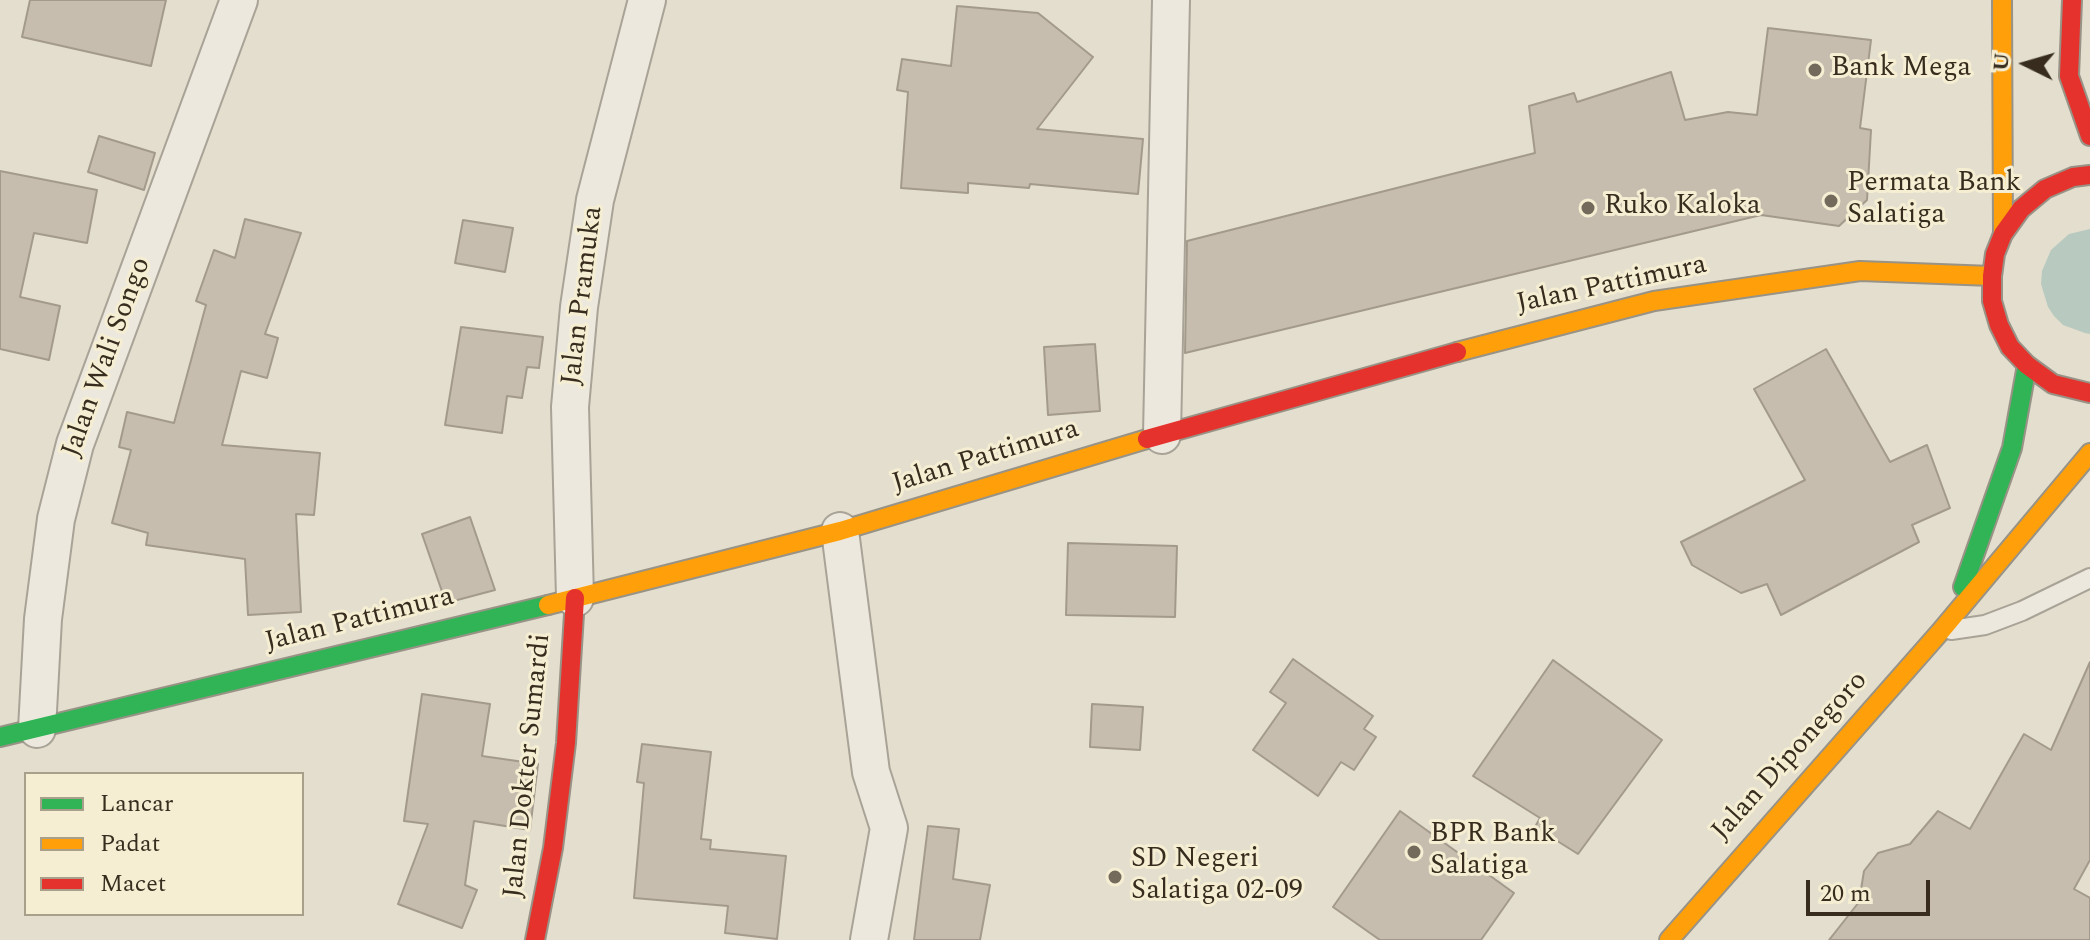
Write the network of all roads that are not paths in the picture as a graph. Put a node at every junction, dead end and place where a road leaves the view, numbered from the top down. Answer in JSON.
{"nodes":[{"id":1,"x":239,"y":0,"type":"edge"},
{"id":2,"x":647,"y":0,"type":"edge"},
{"id":3,"x":1171,"y":0,"type":"edge"},
{"id":4,"x":2002,"y":0,"type":"edge"},
{"id":5,"x":2072,"y":0,"type":"edge"},
{"id":6,"x":2090,"y":136,"type":"edge"},
{"id":7,"x":2090,"y":175,"type":"edge"},
{"id":8,"x":2003,"y":234,"type":"junction"},
{"id":9,"x":1992,"y":276,"type":"junction"},
{"id":10,"x":2027,"y":365,"type":"junction"},
{"id":11,"x":2090,"y":393,"type":"edge"},
{"id":12,"x":1162,"y":435,"type":"junction"},
{"id":13,"x":2090,"y":453,"type":"edge"},
{"id":14,"x":840,"y":531,"type":"junction"},
{"id":15,"x":2090,"y":578,"type":"edge"},
{"id":16,"x":575,"y":598,"type":"junction"},
{"id":17,"x":1955,"y":612,"type":"junction"},
{"id":18,"x":1940,"y":632,"type":"junction"},
{"id":19,"x":37,"y":729,"type":"junction"},
{"id":20,"x":0,"y":737,"type":"edge"},
{"id":21,"x":535,"y":940,"type":"edge"},
{"id":22,"x":869,"y":940,"type":"edge"},
{"id":23,"x":1669,"y":940,"type":"edge"}],
"edges":[{"from":1,"to":19,"type":"street","name":"Jalan Wali Songo"},
{"from":2,"to":16,"type":"street","name":"Jalan Pramuka"},
{"from":3,"to":12,"type":"street"},
{"from":4,"to":8,"type":"main road"},
{"from":5,"to":6,"type":"main road"},
{"from":7,"to":8,"type":"main road"},
{"from":8,"to":9,"type":"main road"},
{"from":9,"to":10,"type":"main road"},
{"from":9,"to":12,"type":"main road","name":"Jalan Pattimura"},
{"from":10,"to":11,"type":"main road"},
{"from":10,"to":17,"type":"main road","name":"Jalan Diponegoro"},
{"from":12,"to":14,"type":"main road","name":"Jalan Pattimura"},
{"from":13,"to":17,"type":"main road","name":"Jalan Diponegoro"},
{"from":14,"to":16,"type":"main road","name":"Jalan Pattimura"},
{"from":14,"to":22,"type":"street"},
{"from":15,"to":18,"type":"lane"},
{"from":16,"to":19,"type":"main road","name":"Jalan Pattimura"},
{"from":16,"to":21,"type":"main road","name":"Jalan Dokter Sumardi"},
{"from":17,"to":18,"type":"main road","name":"Jalan Diponegoro"},
{"from":18,"to":23,"type":"main road","name":"Jalan Diponegoro"},
{"from":19,"to":20,"type":"main road","name":"Jalan Pattimura"}]}
